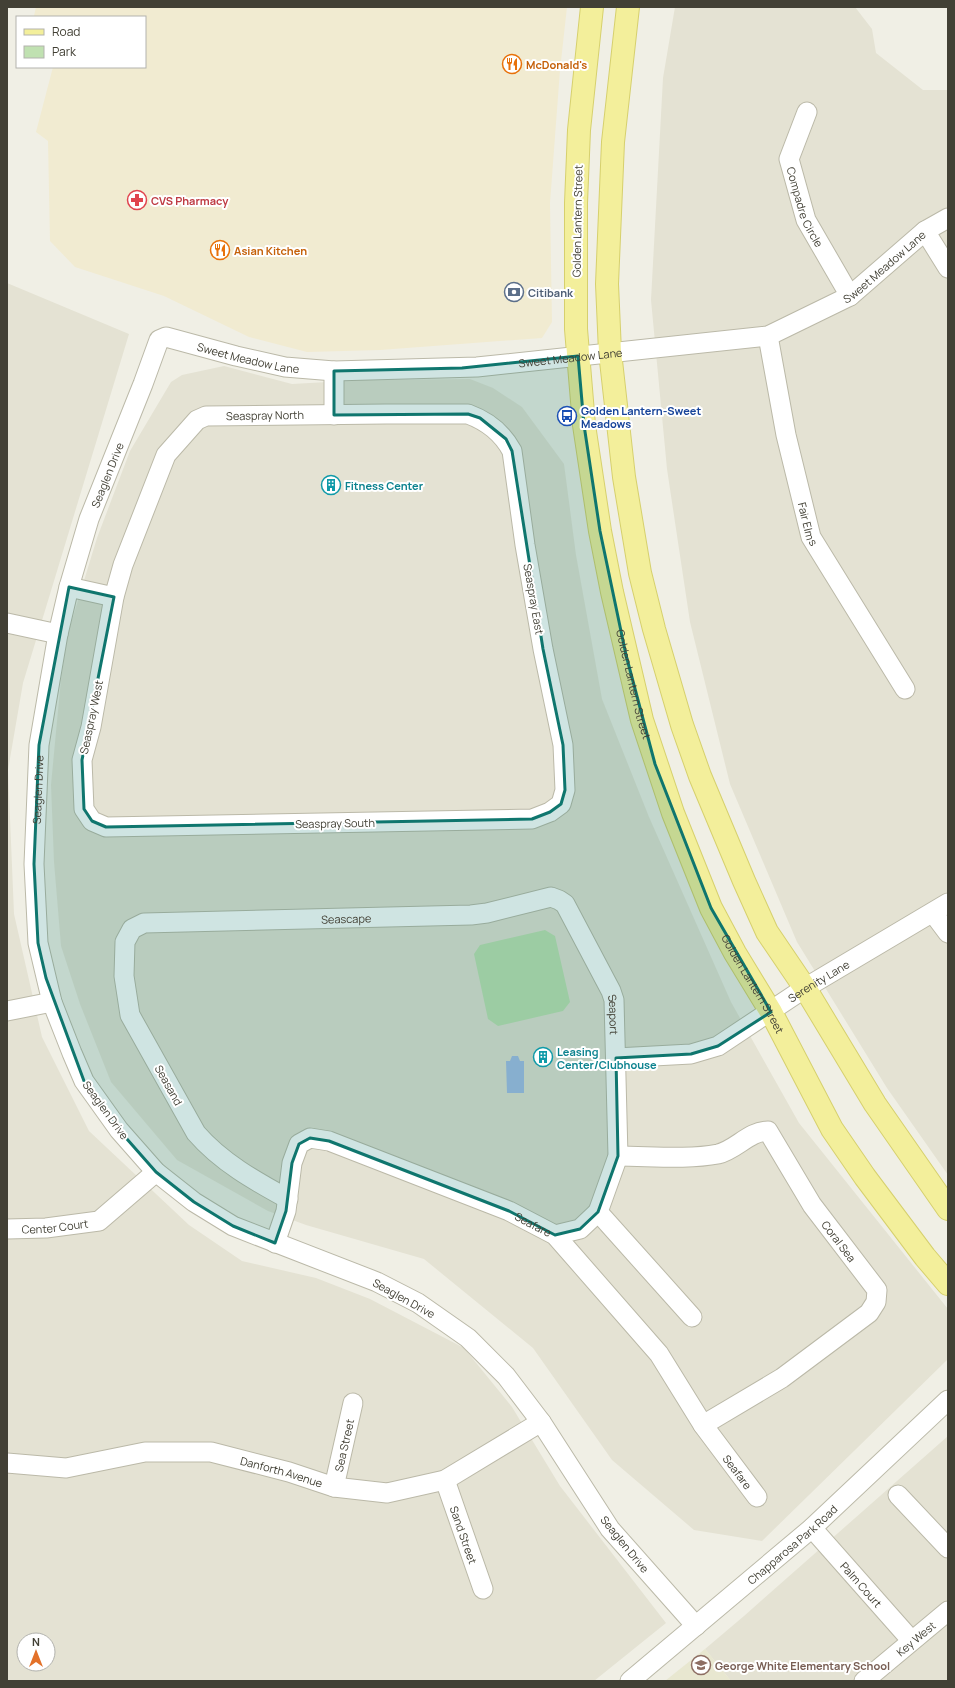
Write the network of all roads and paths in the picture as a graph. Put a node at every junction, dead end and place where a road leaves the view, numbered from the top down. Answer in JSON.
{"nodes":[{"id":1,"x":592,"y":7,"type":"edge"},
{"id":2,"x":628,"y":7,"type":"edge"},
{"id":3,"x":807,"y":112,"type":"dead end"},
{"id":4,"x":948,"y":218,"type":"edge"},
{"id":5,"x":925,"y":231,"type":"junction"},
{"id":6,"x":948,"y":268,"type":"edge"},
{"id":7,"x":850,"y":296,"type":"junction"},
{"id":8,"x":768,"y":336,"type":"junction"},
{"id":9,"x":159,"y":340,"type":"joint"},
{"id":10,"x":610,"y":352,"type":"junction"},
{"id":11,"x":578,"y":356,"type":"junction"},
{"id":12,"x":334,"y":371,"type":"junction"},
{"id":13,"x":334,"y":414,"type":"junction"},
{"id":14,"x":468,"y":414,"type":"joint"},
{"id":15,"x":197,"y":420,"type":"joint"},
{"id":16,"x":69,"y":587,"type":"junction"},
{"id":17,"x":114,"y":597,"type":"junction"},
{"id":18,"x":7,"y":623,"type":"edge"},
{"id":19,"x":58,"y":634,"type":"junction"},
{"id":20,"x":905,"y":689,"type":"dead end"},
{"id":21,"x":561,"y":804,"type":"joint"},
{"id":22,"x":106,"y":827,"type":"joint"},
{"id":23,"x":559,"y":900,"type":"joint"},
{"id":24,"x":941,"y":908,"type":"edge"},
{"id":25,"x":132,"y":929,"type":"joint"},
{"id":26,"x":948,"y":933,"type":"edge"},
{"id":27,"x":805,"y":988,"type":"junction"},
{"id":28,"x":52,"y":1002,"type":"junction"},
{"id":29,"x":7,"y":1011,"type":"edge"},
{"id":30,"x":771,"y":1012,"type":"junction"},
{"id":31,"x":616,"y":1058,"type":"junction"},
{"id":32,"x":618,"y":1156,"type":"junction"},
{"id":33,"x":156,"y":1172,"type":"junction"},
{"id":34,"x":288,"y":1199,"type":"junction"},
{"id":35,"x":948,"y":1209,"type":"edge"},
{"id":36,"x":598,"y":1212,"type":"junction"},
{"id":37,"x":7,"y":1229,"type":"edge"},
{"id":38,"x":555,"y":1235,"type":"junction"},
{"id":39,"x":275,"y":1244,"type":"junction"},
{"id":40,"x":948,"y":1284,"type":"edge"},
{"id":41,"x":692,"y":1317,"type":"dead end"},
{"id":42,"x":948,"y":1400,"type":"edge"},
{"id":43,"x":353,"y":1403,"type":"dead end"},
{"id":44,"x":541,"y":1422,"type":"junction"},
{"id":45,"x":703,"y":1425,"type":"junction"},
{"id":46,"x":7,"y":1463,"type":"edge"},
{"id":47,"x":445,"y":1480,"type":"junction"},
{"id":48,"x":334,"y":1487,"type":"junction"},
{"id":49,"x":898,"y":1495,"type":"dead end"},
{"id":50,"x":757,"y":1497,"type":"dead end"},
{"id":51,"x":812,"y":1528,"type":"junction"},
{"id":52,"x":945,"y":1539,"type":"edge"},
{"id":53,"x":483,"y":1589,"type":"dead end"},
{"id":54,"x":948,"y":1611,"type":"edge"},
{"id":55,"x":696,"y":1626,"type":"junction"},
{"id":56,"x":912,"y":1640,"type":"junction"},
{"id":57,"x":630,"y":1681,"type":"edge"},
{"id":58,"x":864,"y":1681,"type":"edge"}],
"edges":[{"from":1,"to":11,"type":"main road","name":"Golden Lantern Street"},
{"from":2,"to":10,"type":"main road"},
{"from":3,"to":7,"type":"street","name":"Compadre Circle"},
{"from":4,"to":5,"type":"street","name":"Sweet Meadow Lane"},
{"from":5,"to":6,"type":"street"},
{"from":5,"to":7,"type":"street","name":"Sweet Meadow Lane"},
{"from":7,"to":8,"type":"street","name":"Sweet Meadow Lane"},
{"from":8,"to":10,"type":"street","name":"Sweet Meadow Lane"},
{"from":8,"to":20,"type":"street","name":"Fair Elms"},
{"from":9,"to":12,"type":"street","name":"Sweet Meadow Lane"},
{"from":9,"to":16,"type":"street","name":"Seaglen Drive"},
{"from":10,"to":11,"type":"street","name":"Sweet Meadow Lane"},
{"from":10,"to":27,"type":"main road"},
{"from":11,"to":12,"type":"street","name":"Sweet Meadow Lane"},
{"from":11,"to":30,"type":"main road","name":"Golden Lantern Street"},
{"from":12,"to":13,"type":"street"},
{"from":13,"to":14,"type":"street","name":"Seaspray North"},
{"from":13,"to":15,"type":"street","name":"Seaspray North"},
{"from":14,"to":21,"type":"street","name":"Seaspray East"},
{"from":15,"to":17,"type":"street","name":"Seaspray West"},
{"from":16,"to":17,"type":"street"},
{"from":16,"to":19,"type":"street","name":"Seaglen Drive"},
{"from":17,"to":22,"type":"street","name":"Seaspray West"},
{"from":18,"to":19,"type":"street"},
{"from":19,"to":28,"type":"street","name":"Seaglen Drive"},
{"from":21,"to":22,"type":"street","name":"Seaspray South"},
{"from":23,"to":25,"type":"street","name":"Seascape"},
{"from":23,"to":31,"type":"street","name":"Seaport"},
{"from":24,"to":26,"type":"street"},
{"from":24,"to":27,"type":"street","name":"Serenity Lane"},
{"from":25,"to":34,"type":"street","name":"Seasand"},
{"from":27,"to":30,"type":"street","name":"Serenity Lane"},
{"from":27,"to":35,"type":"main road"},
{"from":28,"to":29,"type":"street"},
{"from":28,"to":33,"type":"street","name":"Seaglen Drive"},
{"from":30,"to":31,"type":"street","name":"Serenity Lane"},
{"from":30,"to":40,"type":"main road","name":"Golden Lantern Street"},
{"from":31,"to":32,"type":"street","name":"Seaport"},
{"from":32,"to":36,"type":"street","name":"Seaport"},
{"from":32,"to":45,"type":"street","name":"Coral Sea"},
{"from":33,"to":37,"type":"street","name":"Center Court"},
{"from":33,"to":39,"type":"street","name":"Seaglen Drive"},
{"from":34,"to":38,"type":"street","name":"Seafare"},
{"from":34,"to":39,"type":"street","name":"Seafare"},
{"from":36,"to":38,"type":"street","name":"Seaport"},
{"from":36,"to":41,"type":"street"},
{"from":38,"to":45,"type":"street","name":"Seafare"},
{"from":39,"to":44,"type":"street","name":"Seaglen Drive"},
{"from":42,"to":51,"type":"street","name":"Chapparosa Park Road"},
{"from":43,"to":48,"type":"street","name":"Sea Street"},
{"from":44,"to":47,"type":"street","name":"Danforth Avenue"},
{"from":44,"to":55,"type":"street","name":"Seaglen Drive"},
{"from":45,"to":50,"type":"street","name":"Seafare"},
{"from":46,"to":48,"type":"street","name":"Danforth Avenue"},
{"from":47,"to":48,"type":"street","name":"Danforth Avenue"},
{"from":47,"to":53,"type":"street","name":"Sand Street"},
{"from":49,"to":52,"type":"street"},
{"from":51,"to":55,"type":"street","name":"Chapparosa Park Road"},
{"from":51,"to":56,"type":"street","name":"Palm Court"},
{"from":54,"to":56,"type":"street","name":"Key West"},
{"from":55,"to":57,"type":"street","name":"Chapparosa Park Road"},
{"from":56,"to":58,"type":"street","name":"Key West"}]}
